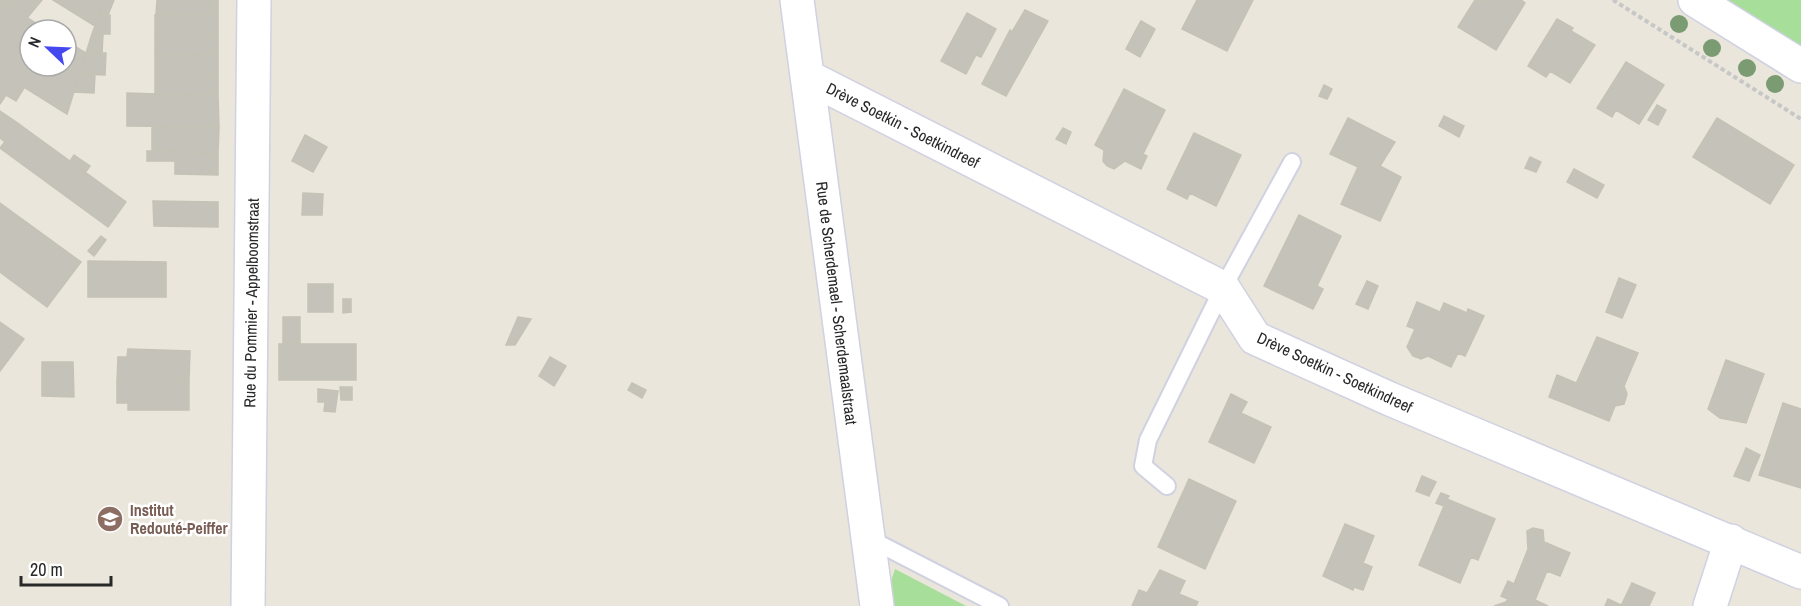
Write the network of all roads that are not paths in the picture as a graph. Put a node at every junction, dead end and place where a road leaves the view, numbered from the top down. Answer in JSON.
{"nodes":[{"id":1,"x":254,"y":0,"type":"edge"},
{"id":2,"x":797,"y":0,"type":"edge"},
{"id":3,"x":1695,"y":0,"type":"edge"},
{"id":4,"x":1801,"y":66,"type":"edge"},
{"id":5,"x":808,"y":77,"type":"junction"},
{"id":6,"x":1292,"y":162,"type":"dead end"},
{"id":7,"x":1223,"y":288,"type":"junction"},
{"id":8,"x":1167,"y":486,"type":"dead end"},
{"id":9,"x":868,"y":538,"type":"junction"},
{"id":10,"x":1731,"y":541,"type":"junction"},
{"id":11,"x":1801,"y":572,"type":"edge"},
{"id":12,"x":248,"y":606,"type":"edge"},
{"id":13,"x":877,"y":606,"type":"edge"},
{"id":14,"x":1000,"y":606,"type":"edge"},
{"id":15,"x":1710,"y":606,"type":"edge"}],
"edges":[{"from":1,"to":12,"type":"street","name":"Rue du Pommier - Appelboomstraat"},
{"from":2,"to":5,"type":"street","name":"Rue de Scherdemael - Scherdemaalstraat"},
{"from":3,"to":4,"type":"street"},
{"from":5,"to":7,"type":"street","name":"Drève Soetkin - Soetkindreef"},
{"from":5,"to":9,"type":"street","name":"Rue de Scherdemael - Scherdemaalstraat"},
{"from":6,"to":7,"type":"lane"},
{"from":7,"to":8,"type":"lane"},
{"from":7,"to":10,"type":"street","name":"Drève Soetkin - Soetkindreef"},
{"from":9,"to":13,"type":"street","name":"Rue de Scherdemael - Scherdemaalstraat"},
{"from":9,"to":14,"type":"lane"},
{"from":10,"to":11,"type":"street","name":"Drève Soetkin - Soetkindreef"},
{"from":10,"to":15,"type":"street"}]}
